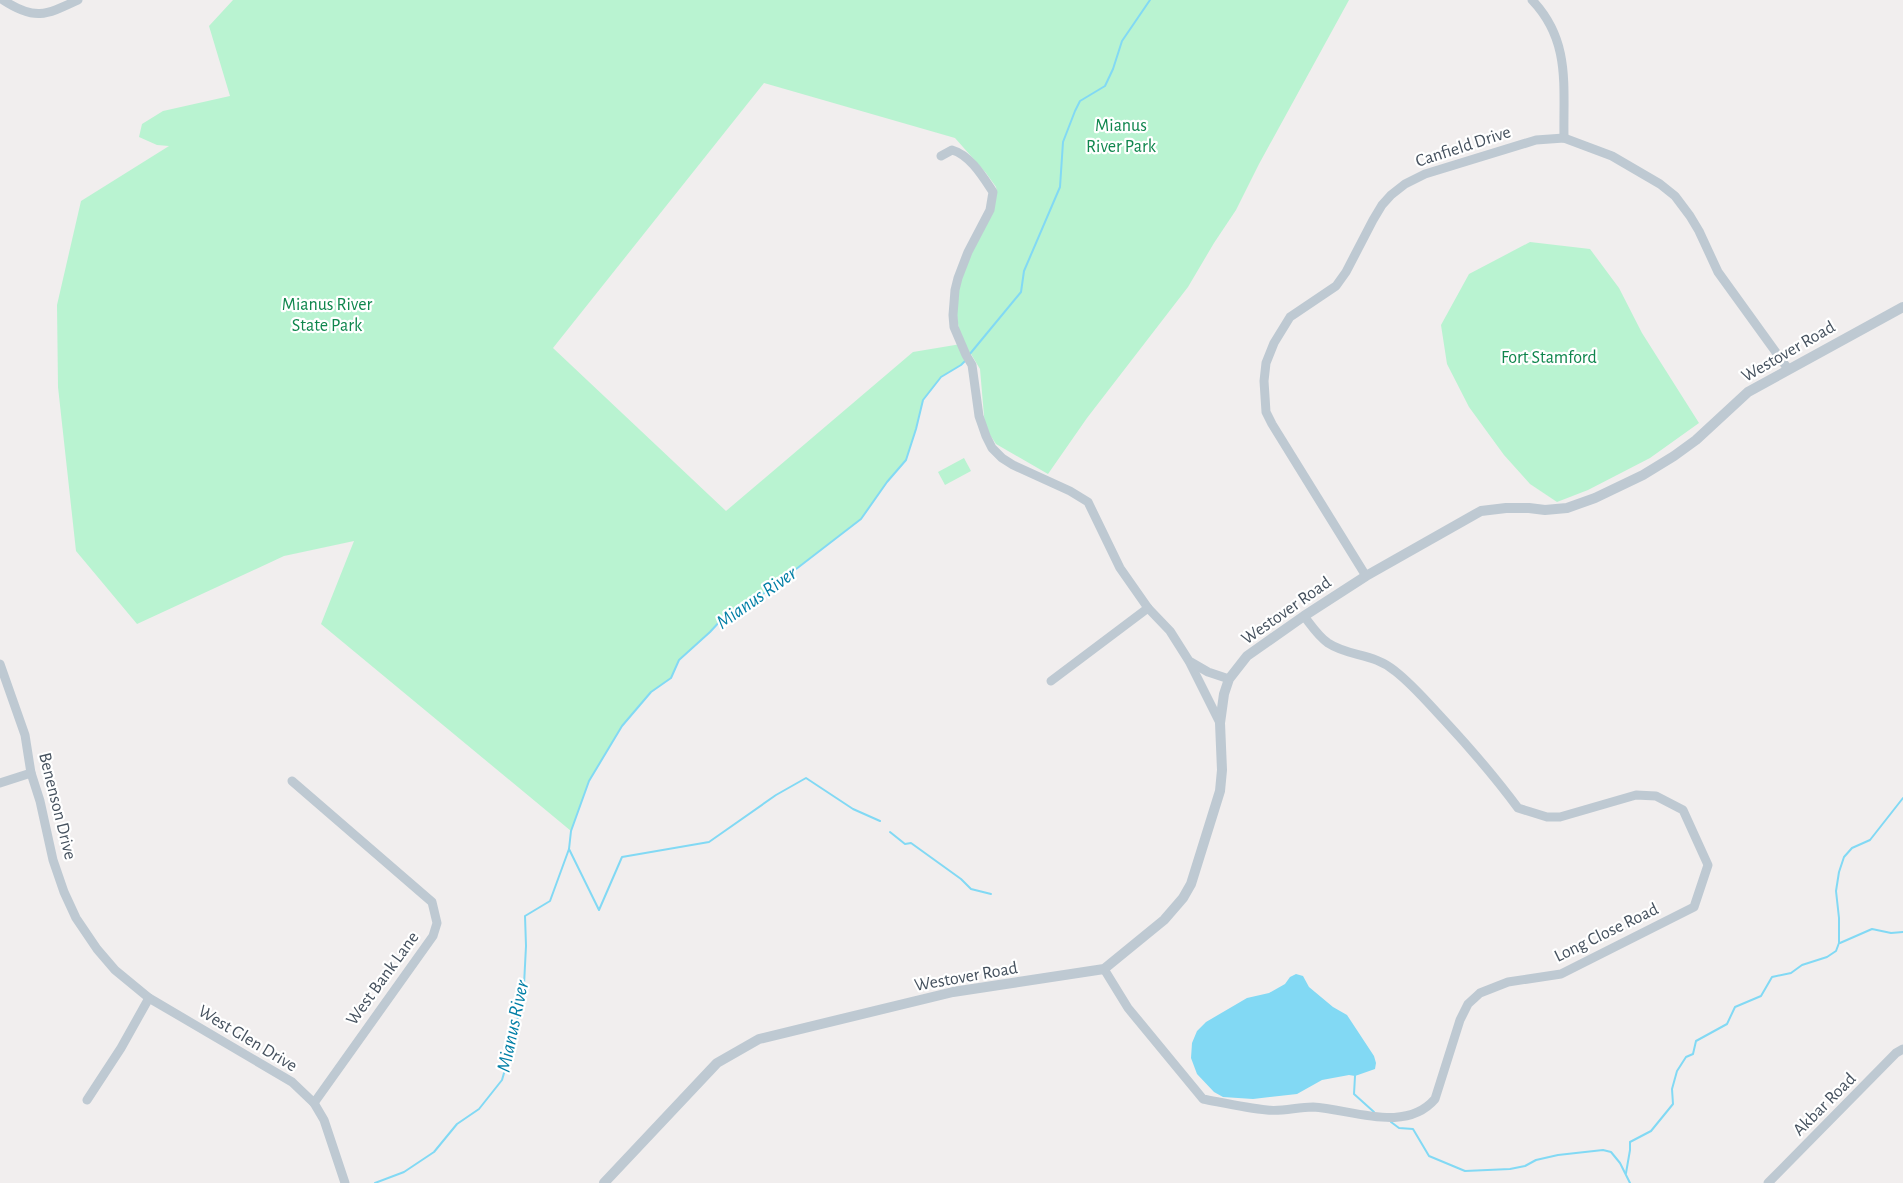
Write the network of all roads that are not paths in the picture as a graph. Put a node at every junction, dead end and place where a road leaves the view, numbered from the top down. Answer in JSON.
{"nodes":[{"id":1,"x":3,"y":0,"type":"edge"},
{"id":2,"x":78,"y":0,"type":"edge"},
{"id":3,"x":1532,"y":0,"type":"edge"},
{"id":4,"x":1564,"y":138,"type":"junction"},
{"id":5,"x":941,"y":156,"type":"dead end"},
{"id":6,"x":1903,"y":307,"type":"edge"},
{"id":7,"x":1788,"y":369,"type":"junction"},
{"id":8,"x":1366,"y":576,"type":"junction"},
{"id":9,"x":1148,"y":608,"type":"junction"},
{"id":10,"x":1304,"y":616,"type":"junction"},
{"id":11,"x":1189,"y":661,"type":"junction"},
{"id":12,"x":0,"y":664,"type":"edge"},
{"id":13,"x":1229,"y":679,"type":"junction"},
{"id":14,"x":1051,"y":681,"type":"dead end"},
{"id":15,"x":1220,"y":723,"type":"junction"},
{"id":16,"x":31,"y":773,"type":"junction"},
{"id":17,"x":292,"y":781,"type":"dead end"},
{"id":18,"x":0,"y":783,"type":"edge"},
{"id":19,"x":97,"y":949,"type":"joint"},
{"id":20,"x":1104,"y":969,"type":"junction"},
{"id":21,"x":149,"y":998,"type":"junction"},
{"id":22,"x":1903,"y":1049,"type":"edge"},
{"id":23,"x":87,"y":1100,"type":"dead end"},
{"id":24,"x":314,"y":1102,"type":"junction"},
{"id":25,"x":344,"y":1182,"type":"edge"},
{"id":26,"x":604,"y":1183,"type":"edge"},
{"id":27,"x":1768,"y":1183,"type":"edge"}],
"edges":[{"from":1,"to":2,"type":"street"},
{"from":3,"to":4,"type":"street"},
{"from":4,"to":7,"type":"street","name":"Canfield Drive"},
{"from":4,"to":8,"type":"street","name":"Canfield Drive"},
{"from":5,"to":9,"type":"street"},
{"from":6,"to":7,"type":"street","name":"Westover Road"},
{"from":7,"to":8,"type":"street","name":"Westover Road"},
{"from":8,"to":10,"type":"street","name":"Westover Road"},
{"from":9,"to":11,"type":"street"},
{"from":9,"to":14,"type":"street"},
{"from":10,"to":13,"type":"street","name":"Westover Road"},
{"from":10,"to":20,"type":"street","name":"Long Close Road"},
{"from":11,"to":13,"type":"street"},
{"from":11,"to":15,"type":"street"},
{"from":12,"to":16,"type":"street","name":"Benenson Drive"},
{"from":13,"to":15,"type":"street","name":"Westover Road"},
{"from":15,"to":20,"type":"street","name":"Westover Road"},
{"from":16,"to":18,"type":"street"},
{"from":16,"to":19,"type":"street","name":"Benenson Drive"},
{"from":17,"to":24,"type":"street","name":"West Bank Lane"},
{"from":19,"to":21,"type":"street","name":"West Glen Drive"},
{"from":20,"to":26,"type":"street","name":"Westover Road"},
{"from":21,"to":23,"type":"street"},
{"from":21,"to":24,"type":"street","name":"West Glen Drive"},
{"from":22,"to":27,"type":"street","name":"Akbar Road"},
{"from":24,"to":25,"type":"street","name":"West Glen Drive"}]}
